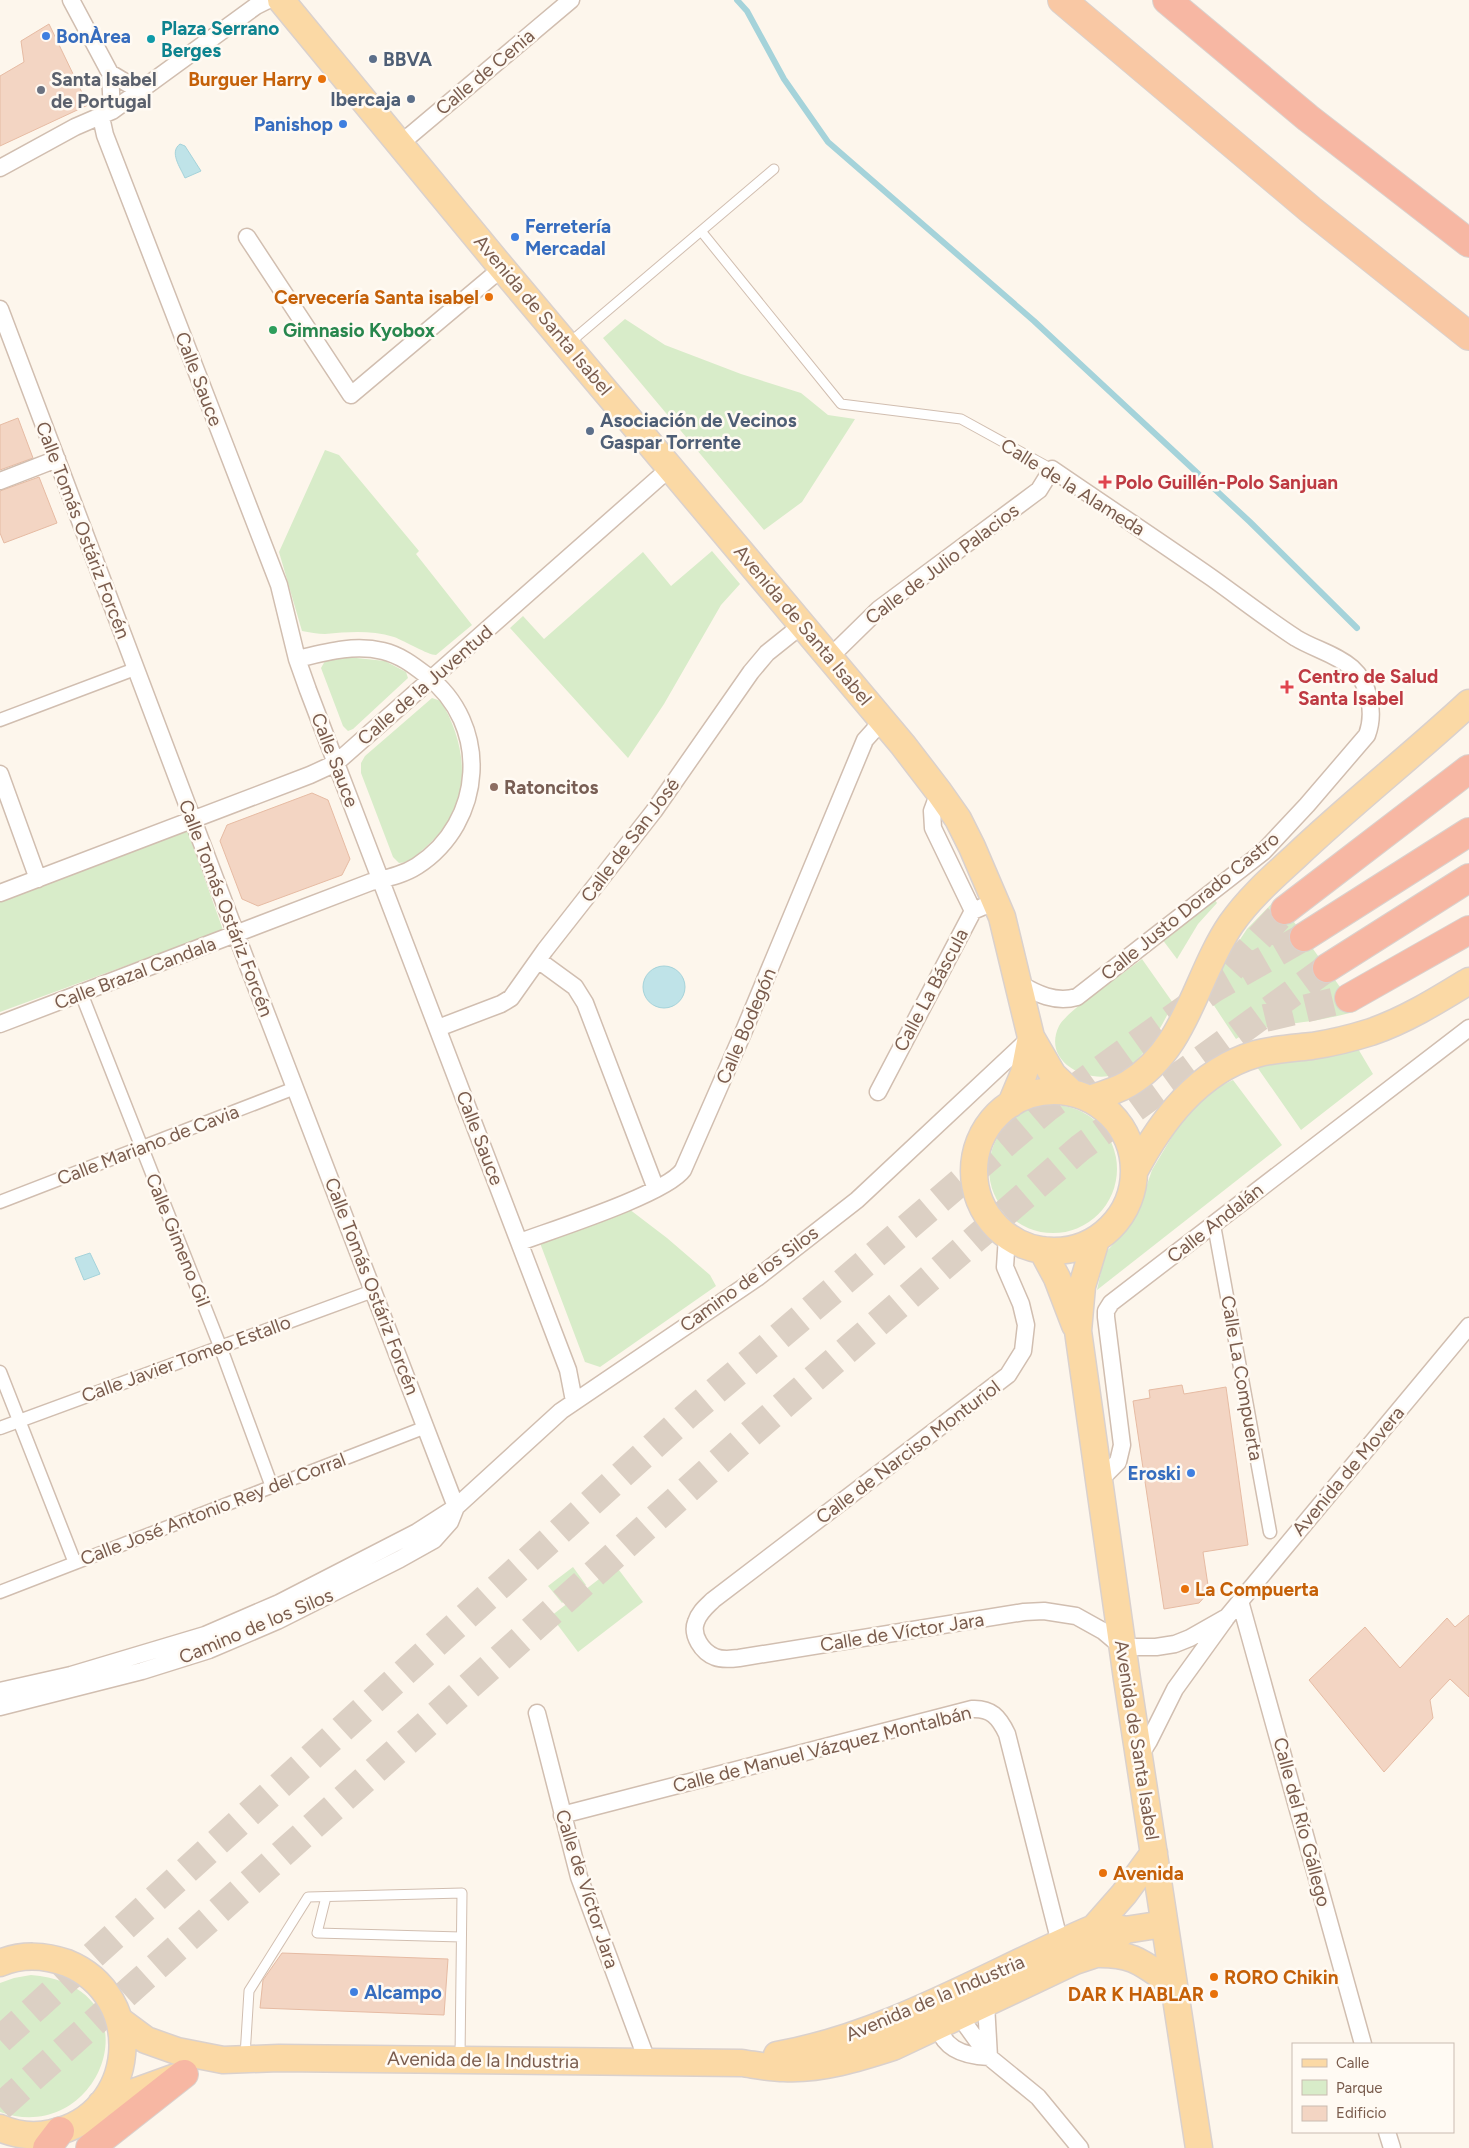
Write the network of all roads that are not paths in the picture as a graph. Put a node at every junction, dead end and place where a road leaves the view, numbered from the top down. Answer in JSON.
{"nodes":[{"id":1,"x":71,"y":0,"type":"edge"},
{"id":2,"x":268,"y":0,"type":"edge"},
{"id":3,"x":281,"y":0,"type":"edge"},
{"id":4,"x":571,"y":0,"type":"edge"},
{"id":5,"x":1062,"y":0,"type":"edge"},
{"id":6,"x":1167,"y":0,"type":"edge"},
{"id":7,"x":110,"y":73,"type":"junction"},
{"id":8,"x":140,"y":91,"type":"junction"},
{"id":9,"x":106,"y":114,"type":"junction"},
{"id":10,"x":400,"y":144,"type":"junction"},
{"id":11,"x":0,"y":168,"type":"edge"},
{"id":12,"x":774,"y":169,"type":"dead end"},
{"id":13,"x":701,"y":231,"type":"junction"},
{"id":14,"x":248,"y":237,"type":"dead end"},
{"id":15,"x":1469,"y":243,"type":"edge"},
{"id":16,"x":502,"y":268,"type":"junction"},
{"id":17,"x":1,"y":317,"type":"edge"},
{"id":18,"x":1469,"y":336,"type":"edge"},
{"id":19,"x":568,"y":345,"type":"junction"},
{"id":20,"x":57,"y":459,"type":"junction"},
{"id":21,"x":671,"y":468,"type":"junction"},
{"id":22,"x":1052,"y":469,"type":"junction"},
{"id":23,"x":0,"y":481,"type":"edge"},
{"id":24,"x":802,"y":624,"type":"junction"},
{"id":25,"x":830,"y":657,"type":"junction"},
{"id":26,"x":297,"y":659,"type":"junction"},
{"id":27,"x":135,"y":669,"type":"junction"},
{"id":28,"x":431,"y":679,"type":"junction"},
{"id":29,"x":1469,"y":703,"type":"edge"},
{"id":30,"x":0,"y":720,"type":"edge"},
{"id":31,"x":883,"y":720,"type":"junction"},
{"id":32,"x":1363,"y":742,"type":"joint"},
{"id":33,"x":336,"y":763,"type":"junction"},
{"id":34,"x":1469,"y":769,"type":"edge"},
{"id":35,"x":0,"y":774,"type":"edge"},
{"id":36,"x":192,"y":819,"type":"junction"},
{"id":37,"x":1469,"y":832,"type":"edge"},
{"id":38,"x":1469,"y":878,"type":"edge"},
{"id":39,"x":38,"y":879,"type":"junction"},
{"id":40,"x":382,"y":879,"type":"junction"},
{"id":41,"x":0,"y":893,"type":"edge"},
{"id":42,"x":984,"y":906,"type":"junction"},
{"id":43,"x":1285,"y":910,"type":"tunnel mouth"},
{"id":44,"x":1469,"y":930,"type":"edge"},
{"id":45,"x":236,"y":934,"type":"junction"},
{"id":46,"x":1304,"y":937,"type":"tunnel mouth"},
{"id":47,"x":538,"y":960,"type":"junction"},
{"id":48,"x":1327,"y":968,"type":"tunnel mouth"},
{"id":49,"x":1469,"y":982,"type":"edge"},
{"id":50,"x":1018,"y":983,"type":"junction"},
{"id":51,"x":81,"y":993,"type":"junction"},
{"id":52,"x":1348,"y":998,"type":"tunnel mouth"},
{"id":53,"x":0,"y":1024,"type":"edge"},
{"id":54,"x":438,"y":1028,"type":"junction"},
{"id":55,"x":1469,"y":1028,"type":"edge"},
{"id":56,"x":1031,"y":1038,"type":"junction"},
{"id":57,"x":295,"y":1088,"type":"junction"},
{"id":58,"x":878,"y":1092,"type":"dead end"},
{"id":59,"x":1081,"y":1096,"type":"junction"},
{"id":60,"x":1011,"y":1104,"type":"junction"},
{"id":61,"x":141,"y":1148,"type":"junction"},
{"id":62,"x":1134,"y":1172,"type":"junction"},
{"id":63,"x":656,"y":1189,"type":"junction"},
{"id":64,"x":0,"y":1202,"type":"edge"},
{"id":65,"x":1214,"y":1225,"type":"junction"},
{"id":66,"x":1007,"y":1236,"type":"junction"},
{"id":67,"x":1096,"y":1240,"type":"junction"},
{"id":68,"x":520,"y":1242,"type":"junction"},
{"id":69,"x":1042,"y":1250,"type":"junction"},
{"id":70,"x":373,"y":1291,"type":"junction"},
{"id":71,"x":1469,"y":1326,"type":"edge"},
{"id":72,"x":1078,"y":1331,"type":"junction"},
{"id":73,"x":220,"y":1346,"type":"junction"},
{"id":74,"x":0,"y":1372,"type":"edge"},
{"id":75,"x":574,"y":1401,"type":"junction"},
{"id":76,"x":19,"y":1421,"type":"junction"},
{"id":77,"x":426,"y":1427,"type":"junction"},
{"id":78,"x":0,"y":1428,"type":"edge"},
{"id":79,"x":1099,"y":1481,"type":"junction"},
{"id":80,"x":272,"y":1487,"type":"junction"},
{"id":81,"x":456,"y":1507,"type":"junction"},
{"id":82,"x":1270,"y":1532,"type":"dead end"},
{"id":83,"x":75,"y":1562,"type":"junction"},
{"id":84,"x":0,"y":1592,"type":"edge"},
{"id":85,"x":1240,"y":1601,"type":"junction"},
{"id":86,"x":1226,"y":1617,"type":"junction"},
{"id":87,"x":696,"y":1623,"type":"joint"},
{"id":88,"x":1122,"y":1646,"type":"junction"},
{"id":89,"x":0,"y":1691,"type":"edge"},
{"id":90,"x":0,"y":1707,"type":"edge"},
{"id":91,"x":537,"y":1712,"type":"dead end"},
{"id":92,"x":1139,"y":1757,"type":"junction"},
{"id":93,"x":562,"y":1815,"type":"junction"},
{"id":94,"x":1154,"y":1853,"type":"junction"},
{"id":95,"x":326,"y":1897,"type":"junction"},
{"id":96,"x":1164,"y":1924,"type":"junction"},
{"id":97,"x":1094,"y":1928,"type":"junction"},
{"id":98,"x":1125,"y":1930,"type":"junction"},
{"id":99,"x":462,"y":1937,"type":"junction"},
{"id":100,"x":1060,"y":1943,"type":"junction"},
{"id":101,"x":1096,"y":1954,"type":"junction"},
{"id":102,"x":0,"y":1963,"type":"edge"},
{"id":103,"x":1174,"y":1985,"type":"junction"},
{"id":104,"x":936,"y":2002,"type":"junction"},
{"id":105,"x":986,"y":2004,"type":"junction"},
{"id":106,"x":119,"y":2020,"type":"junction"},
{"id":107,"x":949,"y":2022,"type":"junction"},
{"id":108,"x":1363,"y":2043,"type":"edge"},
{"id":109,"x":989,"y":2057,"type":"junction"},
{"id":110,"x":234,"y":2059,"type":"junction"},
{"id":111,"x":460,"y":2060,"type":"junction"},
{"id":112,"x":648,"y":2062,"type":"junction"},
{"id":113,"x":742,"y":2063,"type":"junction"},
{"id":114,"x":184,"y":2074,"type":"junction"},
{"id":115,"x":102,"y":2104,"type":"junction"},
{"id":116,"x":0,"y":2128,"type":"edge"},
{"id":117,"x":1388,"y":2133,"type":"edge"},
{"id":118,"x":54,"y":2140,"type":"edge"},
{"id":119,"x":90,"y":2148,"type":"edge"},
{"id":120,"x":1080,"y":2148,"type":"edge"},
{"id":121,"x":1199,"y":2148,"type":"edge"},
{"id":122,"x":1392,"y":2148,"type":"edge"}],
"edges":[{"from":1,"to":7,"type":"street"},
{"from":2,"to":8,"type":"street"},
{"from":3,"to":10,"type":"main road","name":"Avenida de Santa Isabel"},
{"from":4,"to":10,"type":"street","name":"Calle de Cenia"},
{"from":5,"to":18,"type":"highway"},
{"from":6,"to":15,"type":"highway"},
{"from":7,"to":8,"type":"street"},
{"from":7,"to":9,"type":"street"},
{"from":8,"to":9,"type":"street"},
{"from":9,"to":11,"type":"street"},
{"from":9,"to":26,"type":"street","name":"Calle Sauce"},
{"from":10,"to":16,"type":"main road","name":"Avenida de Santa Isabel"},
{"from":12,"to":13,"type":"lane"},
{"from":13,"to":19,"type":"lane"},
{"from":13,"to":22,"type":"lane","name":"Calle de la Alameda"},
{"from":14,"to":16,"type":"street"},
{"from":16,"to":19,"type":"main road","name":"Avenida de Santa Isabel"},
{"from":17,"to":20,"type":"street","name":"Calle Tomás Ostáriz Forcén"},
{"from":19,"to":21,"type":"main road","name":"Avenida de Santa Isabel"},
{"from":20,"to":23,"type":"street"},
{"from":20,"to":27,"type":"street","name":"Calle Tomás Ostáriz Forcén"},
{"from":21,"to":24,"type":"main road","name":"Avenida de Santa Isabel"},
{"from":21,"to":28,"type":"street","name":"Calle de la Juventud"},
{"from":22,"to":25,"type":"street","name":"Calle de Julio Palacios"},
{"from":22,"to":32,"type":"street","name":"Calle de la Alameda"},
{"from":24,"to":25,"type":"main road","name":"Avenida de Santa Isabel"},
{"from":24,"to":47,"type":"street","name":"Calle de San José"},
{"from":25,"to":31,"type":"main road","name":"Avenida de Santa Isabel"},
{"from":26,"to":28,"type":"street","name":"Calle Brazal Candala"},
{"from":26,"to":33,"type":"street","name":"Calle Sauce"},
{"from":27,"to":30,"type":"street"},
{"from":27,"to":36,"type":"street","name":"Calle Tomás Ostáriz Forcén"},
{"from":28,"to":33,"type":"street","name":"Calle de la Juventud"},
{"from":28,"to":40,"type":"street","name":"Calle Brazal Candala"},
{"from":29,"to":59,"type":"main road"},
{"from":31,"to":42,"type":"main road","name":"Avenida de Santa Isabel"},
{"from":31,"to":63,"type":"street","name":"Calle Bodegón"},
{"from":32,"to":50,"type":"street","name":"Calle Justo Dorado Castro"},
{"from":33,"to":36,"type":"street","name":"Calle de la Juventud"},
{"from":33,"to":40,"type":"street","name":"Calle Sauce"},
{"from":34,"to":43,"type":"highway"},
{"from":35,"to":39,"type":"street"},
{"from":36,"to":39,"type":"street","name":"Calle de la Juventud"},
{"from":36,"to":45,"type":"street","name":"Calle Tomás Ostáriz Forcén"},
{"from":37,"to":46,"type":"highway"},
{"from":38,"to":48,"type":"highway"},
{"from":39,"to":41,"type":"street","name":"Calle de la Juventud"},
{"from":40,"to":45,"type":"street","name":"Calle Brazal Candala"},
{"from":40,"to":54,"type":"street","name":"Calle Sauce"},
{"from":42,"to":50,"type":"main road","name":"Avenida de Santa Isabel"},
{"from":42,"to":58,"type":"street","name":"Calle La Báscula"},
{"from":44,"to":52,"type":"highway"},
{"from":45,"to":51,"type":"street","name":"Calle Brazal Candala"},
{"from":45,"to":57,"type":"street","name":"Calle Tomás Ostáriz Forcén"},
{"from":47,"to":54,"type":"street","name":"Calle de San José"},
{"from":47,"to":63,"type":"street"},
{"from":49,"to":62,"type":"main road"},
{"from":50,"to":56,"type":"main road","name":"Avenida de Santa Isabel"},
{"from":51,"to":53,"type":"street","name":"Calle Brazal Candala"},
{"from":51,"to":61,"type":"street","name":"Calle Gimeno Gil"},
{"from":54,"to":68,"type":"street","name":"Calle Sauce"},
{"from":55,"to":65,"type":"street","name":"Calle Andalán"},
{"from":56,"to":59,"type":"main road","name":"Avenida de Santa Isabel"},
{"from":56,"to":60,"type":"main road","name":"Avenida de Santa Isabel"},
{"from":56,"to":75,"type":"street","name":"Camino de los Silos"},
{"from":57,"to":61,"type":"street","name":"Calle Mariano de Cavia"},
{"from":57,"to":70,"type":"street","name":"Calle Tomás Ostáriz Forcén"},
{"from":59,"to":60,"type":"main road"},
{"from":59,"to":62,"type":"main road"},
{"from":60,"to":66,"type":"main road"},
{"from":61,"to":64,"type":"street","name":"Calle Mariano de Cavia"},
{"from":61,"to":73,"type":"street","name":"Calle Gimeno Gil"},
{"from":62,"to":67,"type":"main road"},
{"from":63,"to":68,"type":"street","name":"Calle Bodegón"},
{"from":65,"to":79,"type":"street","name":"Calle Andalán"},
{"from":65,"to":82,"type":"street","name":"Calle La Compuerta"},
{"from":66,"to":69,"type":"main road"},
{"from":66,"to":87,"type":"street","name":"Calle de Narciso Monturiol"},
{"from":67,"to":69,"type":"main road"},
{"from":67,"to":72,"type":"main road","name":"Avenida de Santa Isabel"},
{"from":68,"to":75,"type":"street","name":"Calle Sauce"},
{"from":69,"to":72,"type":"main road","name":"Avenida de Santa Isabel"},
{"from":70,"to":73,"type":"street","name":"Calle Javier Tomeo Estallo"},
{"from":70,"to":77,"type":"street","name":"Calle Tomás Ostáriz Forcén"},
{"from":71,"to":85,"type":"street","name":"Avenida de Movera"},
{"from":72,"to":79,"type":"main road","name":"Avenida de Santa Isabel"},
{"from":73,"to":76,"type":"street","name":"Calle Javier Tomeo Estallo"},
{"from":73,"to":80,"type":"street","name":"Calle Gimeno Gil"},
{"from":74,"to":76,"type":"street"},
{"from":75,"to":81,"type":"street","name":"Camino de los Silos"},
{"from":76,"to":78,"type":"street","name":"Calle Javier Tomeo Estallo"},
{"from":76,"to":83,"type":"street"},
{"from":77,"to":80,"type":"street","name":"Calle José Antonio Rey del Corral"},
{"from":77,"to":81,"type":"street","name":"Calle Tomás Ostáriz Forcén"},
{"from":79,"to":88,"type":"main road","name":"Avenida de Santa Isabel"},
{"from":80,"to":83,"type":"street","name":"Calle José Antonio Rey del Corral"},
{"from":81,"to":89,"type":"street","name":"Camino de los Silos"},
{"from":81,"to":90,"type":"street","name":"Camino de los Silos"},
{"from":83,"to":84,"type":"street","name":"Calle José Antonio Rey del Corral"},
{"from":85,"to":86,"type":"street","name":"Avenida de Movera"},
{"from":85,"to":108,"type":"street","name":"Calle del Río Gállego"},
{"from":86,"to":88,"type":"street","name":"Avenida de Movera"},
{"from":86,"to":92,"type":"street","name":"Avenida de Movera"},
{"from":87,"to":88,"type":"street","name":"Calle de Víctor Jara"},
{"from":88,"to":92,"type":"main road","name":"Avenida de Santa Isabel"},
{"from":91,"to":93,"type":"street","name":"Calle de Víctor Jara"},
{"from":92,"to":94,"type":"main road","name":"Avenida de Santa Isabel"},
{"from":93,"to":100,"type":"street","name":"Calle de Manuel Vázquez Montalbán"},
{"from":93,"to":112,"type":"street","name":"Calle de Víctor Jara"},
{"from":94,"to":96,"type":"main road","name":"Avenida de Santa Isabel"},
{"from":94,"to":97,"type":"main road","name":"Avenida de la Industria"},
{"from":95,"to":99,"type":"lane"},
{"from":95,"to":99,"type":"lane"},
{"from":95,"to":110,"type":"lane"},
{"from":96,"to":98,"type":"main road","name":"Avenida de la Industria"},
{"from":96,"to":103,"type":"main road","name":"Avenida de Santa Isabel"},
{"from":97,"to":98,"type":"main road","name":"Avenida de la Industria"},
{"from":97,"to":100,"type":"main road","name":"Avenida de la Industria"},
{"from":98,"to":101,"type":"main road","name":"Avenida de la Industria"},
{"from":99,"to":111,"type":"lane"},
{"from":100,"to":104,"type":"main road","name":"Avenida de la Industria"},
{"from":101,"to":103,"type":"main road","name":"Avenida de la Industria"},
{"from":101,"to":105,"type":"main road","name":"Avenida de la Industria"},
{"from":102,"to":106,"type":"main road"},
{"from":103,"to":121,"type":"main road","name":"Avenida de Santa Isabel"},
{"from":104,"to":107,"type":"street"},
{"from":104,"to":107,"type":"street"},
{"from":104,"to":113,"type":"main road","name":"Avenida de la Industria"},
{"from":105,"to":107,"type":"main road","name":"Avenida de la Industria"},
{"from":105,"to":109,"type":"street"},
{"from":106,"to":110,"type":"main road","name":"Avenida de la Industria"},
{"from":106,"to":115,"type":"main road"},
{"from":107,"to":109,"type":"street"},
{"from":107,"to":109,"type":"street"},
{"from":107,"to":113,"type":"main road","name":"Avenida de la Industria"},
{"from":109,"to":120,"type":"street"},
{"from":110,"to":111,"type":"main road","name":"Avenida de la Industria"},
{"from":110,"to":114,"type":"main road","name":"Avenida de la Industria"},
{"from":111,"to":112,"type":"main road","name":"Avenida de la Industria"},
{"from":112,"to":113,"type":"main road","name":"Avenida de la Industria"},
{"from":114,"to":115,"type":"main road","name":"Avenida de la Industria"},
{"from":114,"to":119,"type":"highway"},
{"from":115,"to":118,"type":"main road"},
{"from":116,"to":118,"type":"main road"},
{"from":117,"to":122,"type":"street"}]}
